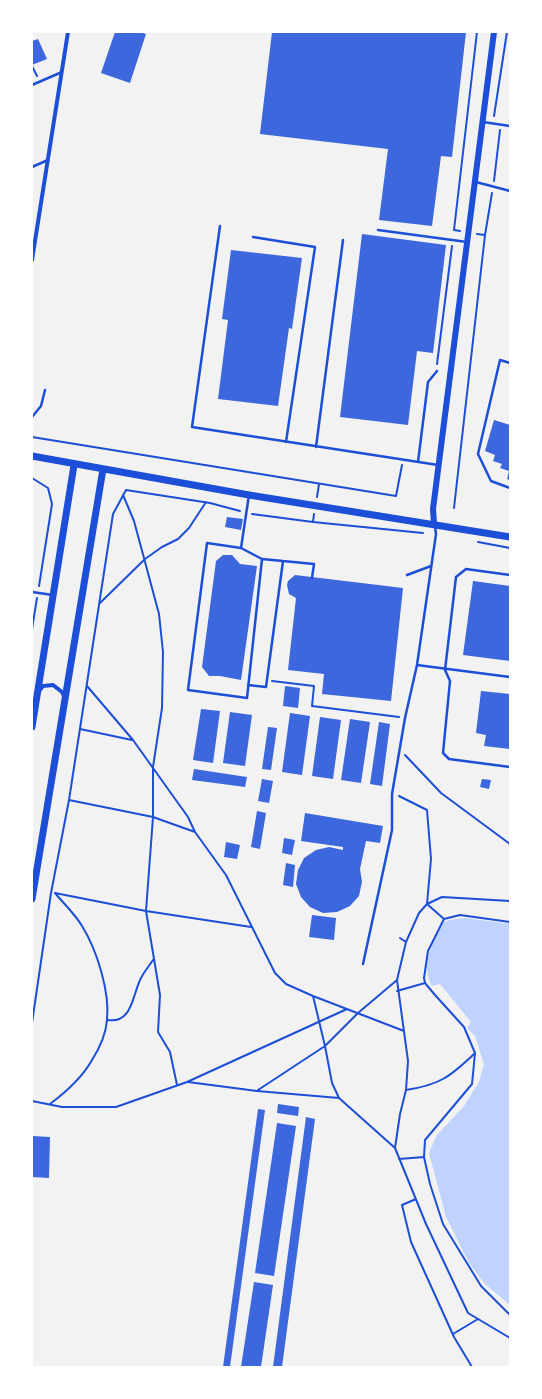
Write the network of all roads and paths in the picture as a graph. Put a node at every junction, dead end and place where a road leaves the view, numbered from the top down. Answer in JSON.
{"nodes":[{"id":1,"x":68,"y":32,"type":"edge"},
{"id":2,"x":477,"y":32,"type":"edge"},
{"id":3,"x":494,"y":32,"type":"edge"},
{"id":4,"x":507,"y":32,"type":"edge"},
{"id":5,"x":32,"y":66,"type":"edge"},
{"id":6,"x":62,"y":72,"type":"junction"},
{"id":7,"x":40,"y":82,"type":"junction"},
{"id":8,"x":32,"y":85,"type":"edge"},
{"id":9,"x":483,"y":122,"type":"junction"},
{"id":10,"x":492,"y":124,"type":"junction"},
{"id":11,"x":501,"y":125,"type":"junction"},
{"id":12,"x":510,"y":126,"type":"edge"},
{"id":13,"x":48,"y":160,"type":"junction"},
{"id":14,"x":32,"y":167,"type":"edge"},
{"id":15,"x":475,"y":182,"type":"junction"},
{"id":16,"x":493,"y":186,"type":"junction"},
{"id":17,"x":510,"y":191,"type":"edge"},
{"id":18,"x":220,"y":226,"type":"dead end"},
{"id":19,"x":378,"y":230,"type":"dead end"},
{"id":20,"x":454,"y":230,"type":"junction"},
{"id":21,"x":468,"y":232,"type":"junction"},
{"id":22,"x":485,"y":235,"type":"junction"},
{"id":23,"x":253,"y":238,"type":"dead end"},
{"id":24,"x":343,"y":240,"type":"dead end"},
{"id":25,"x":453,"y":240,"type":"junction"},
{"id":26,"x":467,"y":242,"type":"junction"},
{"id":27,"x":33,"y":245,"type":"edge"},
{"id":28,"x":32,"y":260,"type":"edge"},
{"id":29,"x":510,"y":363,"type":"edge"},
{"id":30,"x":437,"y":372,"type":"joint"},
{"id":31,"x":45,"y":390,"type":"dead end"},
{"id":32,"x":32,"y":418,"type":"edge"},
{"id":33,"x":32,"y":437,"type":"edge"},
{"id":34,"x":286,"y":442,"type":"junction"},
{"id":35,"x":316,"y":447,"type":"junction"},
{"id":36,"x":32,"y":456,"type":"edge"},
{"id":37,"x":403,"y":460,"type":"junction"},
{"id":38,"x":418,"y":462,"type":"junction"},
{"id":39,"x":74,"y":465,"type":"junction"},
{"id":40,"x":438,"y":466,"type":"junction"},
{"id":41,"x":103,"y":470,"type":"junction"},
{"id":42,"x":32,"y":478,"type":"edge"},
{"id":43,"x":510,"y":488,"type":"edge"},
{"id":44,"x":123,"y":495,"type":"junction"},
{"id":45,"x":249,"y":495,"type":"junction"},
{"id":46,"x":206,"y":502,"type":"junction"},
{"id":47,"x":454,"y":508,"type":"dead end"},
{"id":48,"x":246,"y":513,"type":"junction"},
{"id":49,"x":434,"y":523,"type":"junction"},
{"id":50,"x":436,"y":534,"type":"junction"},
{"id":51,"x":510,"y":537,"type":"edge"},
{"id":52,"x":473,"y":541,"type":"dead end"},
{"id":53,"x":241,"y":548,"type":"junction"},
{"id":54,"x":510,"y":548,"type":"edge"},
{"id":55,"x":145,"y":559,"type":"junction"},
{"id":56,"x":262,"y":559,"type":"junction"},
{"id":57,"x":283,"y":561,"type":"junction"},
{"id":58,"x":432,"y":565,"type":"junction"},
{"id":59,"x":407,"y":575,"type":"dead end"},
{"id":60,"x":510,"y":575,"type":"edge"},
{"id":61,"x":312,"y":578,"type":"dead end"},
{"id":62,"x":32,"y":592,"type":"edge"},
{"id":63,"x":38,"y":593,"type":"junction"},
{"id":64,"x":53,"y":595,"type":"junction"},
{"id":65,"x":99,"y":604,"type":"junction"},
{"id":66,"x":32,"y":629,"type":"edge"},
{"id":67,"x":417,"y":665,"type":"junction"},
{"id":68,"x":445,"y":670,"type":"junction"},
{"id":69,"x":510,"y":677,"type":"edge"},
{"id":70,"x":267,"y":681,"type":"junction"},
{"id":71,"x":248,"y":685,"type":"junction"},
{"id":72,"x":86,"y":686,"type":"junction"},
{"id":73,"x":37,"y":694,"type":"junction"},
{"id":74,"x":65,"y":699,"type":"junction"},
{"id":75,"x":405,"y":718,"type":"junction"},
{"id":76,"x":32,"y":727,"type":"edge"},
{"id":77,"x":79,"y":729,"type":"junction"},
{"id":78,"x":133,"y":740,"type":"junction"},
{"id":79,"x":400,"y":749,"type":"junction"},
{"id":80,"x":153,"y":767,"type":"junction"},
{"id":81,"x":510,"y":767,"type":"edge"},
{"id":82,"x":392,"y":794,"type":"junction"},
{"id":83,"x":69,"y":800,"type":"junction"},
{"id":84,"x":153,"y":817,"type":"junction"},
{"id":85,"x":195,"y":832,"type":"junction"},
{"id":86,"x":510,"y":844,"type":"edge"},
{"id":87,"x":51,"y":893,"type":"junction"},
{"id":88,"x":55,"y":893,"type":"junction"},
{"id":89,"x":32,"y":899,"type":"edge"},
{"id":90,"x":510,"y":901,"type":"edge"},
{"id":91,"x":427,"y":904,"type":"junction"},
{"id":92,"x":146,"y":910,"type":"junction"},
{"id":93,"x":444,"y":919,"type":"junction"},
{"id":94,"x":510,"y":922,"type":"edge"},
{"id":95,"x":251,"y":927,"type":"junction"},
{"id":96,"x":400,"y":938,"type":"dead end"},
{"id":97,"x":406,"y":942,"type":"junction"},
{"id":98,"x":154,"y":959,"type":"junction"},
{"id":99,"x":363,"y":964,"type":"dead end"},
{"id":100,"x":397,"y":980,"type":"junction"},
{"id":101,"x":425,"y":983,"type":"junction"},
{"id":102,"x":398,"y":991,"type":"junction"},
{"id":103,"x":313,"y":996,"type":"junction"},
{"id":104,"x":347,"y":1009,"type":"junction"},
{"id":105,"x":358,"y":1012,"type":"junction"},
{"id":106,"x":107,"y":1020,"type":"junction"},
{"id":107,"x":320,"y":1021,"type":"junction"},
{"id":108,"x":32,"y":1023,"type":"edge"},
{"id":109,"x":404,"y":1031,"type":"junction"},
{"id":110,"x":325,"y":1046,"type":"junction"},
{"id":111,"x":475,"y":1053,"type":"junction"},
{"id":112,"x":187,"y":1082,"type":"junction"},
{"id":113,"x":176,"y":1085,"type":"junction"},
{"id":114,"x":406,"y":1090,"type":"junction"},
{"id":115,"x":257,"y":1091,"type":"junction"},
{"id":116,"x":339,"y":1098,"type":"junction"},
{"id":117,"x":32,"y":1101,"type":"edge"},
{"id":118,"x":50,"y":1104,"type":"junction"},
{"id":119,"x":395,"y":1148,"type":"junction"},
{"id":120,"x":424,"y":1157,"type":"junction"},
{"id":121,"x":400,"y":1159,"type":"junction"},
{"id":122,"x":416,"y":1199,"type":"junction"},
{"id":123,"x":510,"y":1315,"type":"edge"},
{"id":124,"x":478,"y":1319,"type":"junction"},
{"id":125,"x":453,"y":1334,"type":"junction"},
{"id":126,"x":510,"y":1338,"type":"edge"},
{"id":127,"x":472,"y":1367,"type":"edge"}],
"edges":[{"from":1,"to":6,"type":"street"},
{"from":2,"to":20,"type":"path"},
{"from":3,"to":9,"type":"street"},
{"from":4,"to":10,"type":"path"},
{"from":5,"to":7,"type":"path"},
{"from":6,"to":7,"type":"lane"},
{"from":6,"to":13,"type":"street"},
{"from":7,"to":8,"type":"lane"},
{"from":9,"to":10,"type":"lane"},
{"from":9,"to":15,"type":"street"},
{"from":10,"to":11,"type":"lane"},
{"from":11,"to":12,"type":"lane"},
{"from":11,"to":16,"type":"path"},
{"from":13,"to":14,"type":"lane"},
{"from":13,"to":27,"type":"street"},
{"from":15,"to":16,"type":"lane"},
{"from":15,"to":21,"type":"street"},
{"from":16,"to":17,"type":"lane"},
{"from":16,"to":22,"type":"path"},
{"from":18,"to":34,"type":"lane"},
{"from":19,"to":25,"type":"lane"},
{"from":20,"to":21,"type":"path"},
{"from":20,"to":25,"type":"path"},
{"from":21,"to":22,"type":"path"},
{"from":21,"to":26,"type":"street"},
{"from":22,"to":47,"type":"path"},
{"from":23,"to":34,"type":"lane"},
{"from":24,"to":35,"type":"lane"},
{"from":25,"to":26,"type":"lane"},
{"from":25,"to":30,"type":"path"},
{"from":26,"to":40,"type":"street"},
{"from":27,"to":28,"type":"street"},
{"from":29,"to":43,"type":"lane"},
{"from":30,"to":38,"type":"lane"},
{"from":31,"to":32,"type":"lane"},
{"from":33,"to":37,"type":"path"},
{"from":34,"to":35,"type":"lane"},
{"from":35,"to":37,"type":"lane"},
{"from":36,"to":39,"type":"main road"},
{"from":37,"to":38,"type":"lane"},
{"from":38,"to":40,"type":"lane"},
{"from":39,"to":41,"type":"main road"},
{"from":39,"to":64,"type":"main road"},
{"from":40,"to":49,"type":"street"},
{"from":41,"to":45,"type":"main road"},
{"from":41,"to":74,"type":"main road"},
{"from":42,"to":63,"type":"path"},
{"from":44,"to":46,"type":"path"},
{"from":44,"to":55,"type":"path"},
{"from":44,"to":65,"type":"path"},
{"from":45,"to":48,"type":"lane"},
{"from":45,"to":49,"type":"main road"},
{"from":46,"to":48,"type":"path"},
{"from":46,"to":55,"type":"path"},
{"from":48,"to":50,"type":"path"},
{"from":48,"to":53,"type":"lane"},
{"from":49,"to":50,"type":"lane"},
{"from":49,"to":51,"type":"main road"},
{"from":50,"to":58,"type":"lane"},
{"from":52,"to":54,"type":"path"},
{"from":53,"to":56,"type":"lane"},
{"from":53,"to":71,"type":"lane"},
{"from":55,"to":65,"type":"path"},
{"from":55,"to":80,"type":"path"},
{"from":56,"to":57,"type":"lane"},
{"from":56,"to":71,"type":"lane"},
{"from":57,"to":61,"type":"lane"},
{"from":57,"to":70,"type":"lane"},
{"from":58,"to":59,"type":"lane"},
{"from":58,"to":67,"type":"lane"},
{"from":60,"to":68,"type":"lane"},
{"from":62,"to":63,"type":"lane"},
{"from":63,"to":64,"type":"lane"},
{"from":63,"to":66,"type":"path"},
{"from":64,"to":73,"type":"main road"},
{"from":65,"to":72,"type":"path"},
{"from":67,"to":68,"type":"lane"},
{"from":67,"to":75,"type":"lane"},
{"from":68,"to":69,"type":"lane"},
{"from":68,"to":81,"type":"lane"},
{"from":70,"to":71,"type":"lane"},
{"from":70,"to":75,"type":"path"},
{"from":72,"to":77,"type":"path"},
{"from":72,"to":78,"type":"path"},
{"from":73,"to":74,"type":"street"},
{"from":73,"to":76,"type":"main road"},
{"from":74,"to":89,"type":"main road"},
{"from":75,"to":79,"type":"lane"},
{"from":77,"to":78,"type":"path"},
{"from":77,"to":83,"type":"path"},
{"from":78,"to":80,"type":"path"},
{"from":79,"to":82,"type":"lane"},
{"from":79,"to":86,"type":"path"},
{"from":80,"to":84,"type":"path"},
{"from":80,"to":85,"type":"path"},
{"from":82,"to":91,"type":"path"},
{"from":82,"to":99,"type":"lane"},
{"from":83,"to":84,"type":"path"},
{"from":83,"to":87,"type":"path"},
{"from":84,"to":85,"type":"path"},
{"from":84,"to":92,"type":"path"},
{"from":85,"to":95,"type":"path"},
{"from":87,"to":88,"type":"path"},
{"from":87,"to":108,"type":"path"},
{"from":88,"to":92,"type":"path"},
{"from":88,"to":106,"type":"path"},
{"from":90,"to":91,"type":"path"},
{"from":91,"to":93,"type":"path"},
{"from":91,"to":97,"type":"path"},
{"from":92,"to":95,"type":"path"},
{"from":92,"to":98,"type":"path"},
{"from":93,"to":94,"type":"path"},
{"from":93,"to":101,"type":"path"},
{"from":95,"to":103,"type":"path"},
{"from":96,"to":97,"type":"path"},
{"from":97,"to":100,"type":"path"},
{"from":98,"to":106,"type":"path"},
{"from":98,"to":113,"type":"path"},
{"from":100,"to":102,"type":"path"},
{"from":100,"to":105,"type":"path"},
{"from":101,"to":102,"type":"path"},
{"from":101,"to":111,"type":"path"},
{"from":102,"to":109,"type":"path"},
{"from":103,"to":104,"type":"path"},
{"from":103,"to":107,"type":"path"},
{"from":104,"to":105,"type":"path"},
{"from":104,"to":107,"type":"path"},
{"from":105,"to":109,"type":"path"},
{"from":105,"to":110,"type":"path"},
{"from":106,"to":118,"type":"path"},
{"from":107,"to":110,"type":"path"},
{"from":107,"to":112,"type":"path"},
{"from":109,"to":114,"type":"path"},
{"from":110,"to":115,"type":"path"},
{"from":110,"to":116,"type":"path"},
{"from":111,"to":114,"type":"path"},
{"from":111,"to":120,"type":"path"},
{"from":112,"to":113,"type":"path"},
{"from":112,"to":115,"type":"path"},
{"from":113,"to":118,"type":"path"},
{"from":114,"to":119,"type":"path"},
{"from":115,"to":116,"type":"path"},
{"from":116,"to":119,"type":"path"},
{"from":117,"to":118,"type":"path"},
{"from":119,"to":121,"type":"path"},
{"from":120,"to":121,"type":"path"},
{"from":120,"to":123,"type":"path"},
{"from":121,"to":122,"type":"path"},
{"from":122,"to":124,"type":"path"},
{"from":122,"to":125,"type":"path"},
{"from":124,"to":125,"type":"path"},
{"from":124,"to":126,"type":"path"},
{"from":125,"to":127,"type":"path"}]}
